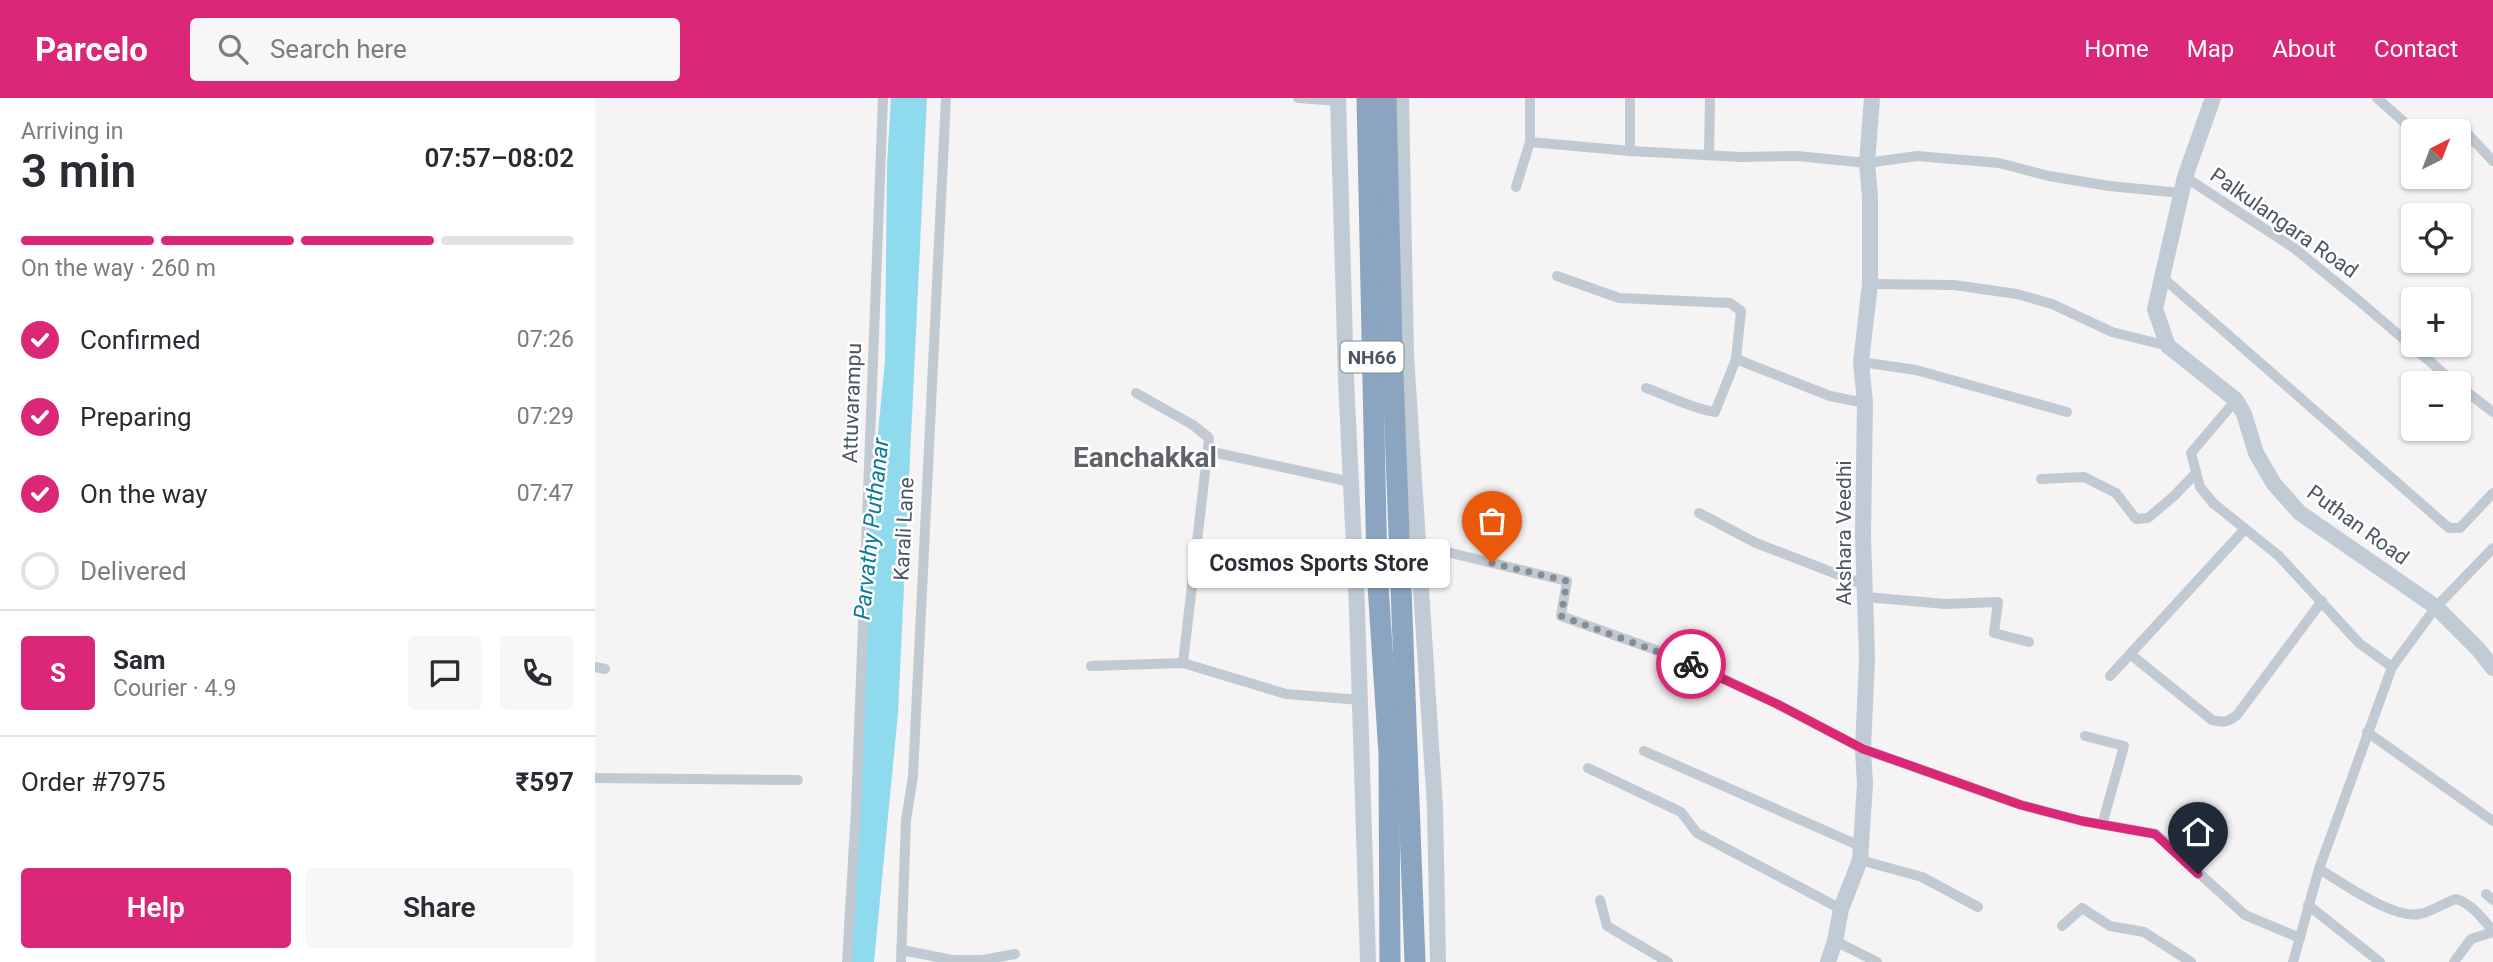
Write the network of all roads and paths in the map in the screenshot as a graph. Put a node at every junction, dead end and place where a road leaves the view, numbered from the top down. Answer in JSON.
{"nodes":[{"id":1,"x":883,"y":98,"type":"edge"},
{"id":2,"x":946,"y":98,"type":"edge"},
{"id":3,"x":1298,"y":98,"type":"edge"},
{"id":4,"x":1367,"y":98,"type":"edge"},
{"id":5,"x":1386,"y":98,"type":"edge"},
{"id":6,"x":1401,"y":98,"type":"edge"},
{"id":7,"x":1530,"y":98,"type":"edge"},
{"id":8,"x":1630,"y":98,"type":"edge"},
{"id":9,"x":1710,"y":98,"type":"edge"},
{"id":10,"x":1872,"y":98,"type":"edge"},
{"id":11,"x":2213,"y":98,"type":"edge"},
{"id":12,"x":2377,"y":98,"type":"edge"},
{"id":13,"x":1338,"y":100,"type":"edge"},
{"id":14,"x":2401,"y":119,"type":"edge"},
{"id":15,"x":2471,"y":138,"type":"edge"},
{"id":16,"x":1530,"y":142,"type":"junction"},
{"id":17,"x":1378,"y":145,"type":"junction"},
{"id":18,"x":1630,"y":151,"type":"junction"},
{"id":19,"x":1709,"y":155,"type":"junction"},
{"id":20,"x":2493,"y":161,"type":"edge"},
{"id":21,"x":1867,"y":163,"type":"junction"},
{"id":22,"x":2183,"y":185,"type":"junction"},
{"id":23,"x":1516,"y":187,"type":"dead end"},
{"id":24,"x":1557,"y":276,"type":"dead end"},
{"id":25,"x":2162,"y":277,"type":"junction"},
{"id":26,"x":1870,"y":284,"type":"junction"},
{"id":27,"x":2168,"y":346,"type":"junction"},
{"id":28,"x":1736,"y":359,"type":"junction"},
{"id":29,"x":1861,"y":362,"type":"junction"},
{"id":30,"x":2441,"y":371,"type":"edge"},
{"id":31,"x":1646,"y":388,"type":"dead end"},
{"id":32,"x":1136,"y":393,"type":"dead end"},
{"id":33,"x":2471,"y":396,"type":"edge"},
{"id":34,"x":2236,"y":400,"type":"junction"},
{"id":35,"x":1865,"y":403,"type":"junction"},
{"id":36,"x":2067,"y":412,"type":"dead end"},
{"id":37,"x":2493,"y":412,"type":"edge"},
{"id":38,"x":1207,"y":451,"type":"junction"},
{"id":39,"x":2195,"y":474,"type":"junction"},
{"id":40,"x":2041,"y":479,"type":"dead end"},
{"id":41,"x":1351,"y":482,"type":"junction"},
{"id":42,"x":2493,"y":493,"type":"edge"},
{"id":43,"x":1699,"y":513,"type":"dead end"},
{"id":44,"x":2245,"y":529,"type":"junction"},
{"id":45,"x":1418,"y":545,"type":"junction"},
{"id":46,"x":2493,"y":548,"type":"edge"},
{"id":47,"x":1866,"y":591,"type":"junction"},
{"id":48,"x":2322,"y":601,"type":"junction"},
{"id":49,"x":2436,"y":607,"type":"junction"},
{"id":50,"x":2029,"y":642,"type":"dead end"},
{"id":51,"x":2130,"y":654,"type":"junction"},
{"id":52,"x":1183,"y":663,"type":"junction"},
{"id":53,"x":1091,"y":666,"type":"dead end"},
{"id":54,"x":2392,"y":667,"type":"junction"},
{"id":55,"x":2493,"y":668,"type":"edge"},
{"id":56,"x":2111,"y":676,"type":"dead end"},
{"id":57,"x":1360,"y":700,"type":"junction"},
{"id":58,"x":2367,"y":733,"type":"junction"},
{"id":59,"x":2085,"y":736,"type":"dead end"},
{"id":60,"x":1863,"y":749,"type":"junction"},
{"id":61,"x":1644,"y":751,"type":"dead end"},
{"id":62,"x":1588,"y":768,"type":"dead end"},
{"id":63,"x":595,"y":778,"type":"edge"},
{"id":64,"x":798,"y":780,"type":"dead end"},
{"id":65,"x":2493,"y":821,"type":"edge"},
{"id":66,"x":2102,"y":825,"type":"junction"},
{"id":67,"x":1860,"y":853,"type":"junction"},
{"id":68,"x":2319,"y":869,"type":"junction"},
{"id":69,"x":1600,"y":901,"type":"dead end"},
{"id":70,"x":2308,"y":905,"type":"junction"},
{"id":71,"x":1978,"y":906,"type":"dead end"},
{"id":72,"x":1841,"y":909,"type":"junction"},
{"id":73,"x":2062,"y":926,"type":"dead end"},
{"id":74,"x":2493,"y":932,"type":"edge"},
{"id":75,"x":2300,"y":938,"type":"junction"},
{"id":76,"x":1835,"y":941,"type":"junction"},
{"id":77,"x":1015,"y":954,"type":"dead end"},
{"id":78,"x":901,"y":956,"type":"edge"},
{"id":79,"x":847,"y":962,"type":"edge"},
{"id":80,"x":1368,"y":962,"type":"edge"},
{"id":81,"x":1390,"y":962,"type":"edge"},
{"id":82,"x":1415,"y":962,"type":"edge"},
{"id":83,"x":1438,"y":962,"type":"edge"},
{"id":84,"x":1668,"y":962,"type":"edge"},
{"id":85,"x":1828,"y":962,"type":"edge"},
{"id":86,"x":1877,"y":962,"type":"edge"},
{"id":87,"x":2191,"y":962,"type":"edge"},
{"id":88,"x":2293,"y":962,"type":"edge"},
{"id":89,"x":2380,"y":962,"type":"edge"},
{"id":90,"x":2454,"y":962,"type":"edge"}],
"edges":[{"from":1,"to":79,"type":"street","name":"Attuvarampu"},
{"from":2,"to":78,"type":"street","name":"Karali Lane"},
{"from":3,"to":13,"type":"street"},
{"from":4,"to":17,"type":"highway","number":"NH66"},
{"from":5,"to":17,"type":"highway","number":"NH66"},
{"from":6,"to":45,"type":"street"},
{"from":7,"to":16,"type":"street"},
{"from":8,"to":18,"type":"street"},
{"from":9,"to":19,"type":"street"},
{"from":10,"to":21,"type":"street","name":"Akshara Veedhi"},
{"from":11,"to":22,"type":"street"},
{"from":12,"to":14,"type":"street"},
{"from":13,"to":41,"type":"street"},
{"from":15,"to":20,"type":"street"},
{"from":16,"to":18,"type":"street"},
{"from":16,"to":23,"type":"street"},
{"from":17,"to":81,"type":"highway","number":"NH66"},
{"from":17,"to":82,"type":"highway","number":"NH66"},
{"from":18,"to":19,"type":"street"},
{"from":19,"to":21,"type":"street"},
{"from":21,"to":22,"type":"street"},
{"from":21,"to":26,"type":"street","name":"Akshara Veedhi"},
{"from":22,"to":25,"type":"street"},
{"from":22,"to":30,"type":"street","name":"Palkulangara Road"},
{"from":24,"to":28,"type":"street"},
{"from":25,"to":27,"type":"street"},
{"from":25,"to":42,"type":"street"},
{"from":26,"to":27,"type":"street"},
{"from":26,"to":29,"type":"street","name":"Akshara Veedhi"},
{"from":27,"to":34,"type":"street","name":"Puthan Road"},
{"from":28,"to":31,"type":"street"},
{"from":28,"to":35,"type":"street"},
{"from":29,"to":35,"type":"street","name":"Akshara Veedhi"},
{"from":29,"to":36,"type":"street"},
{"from":32,"to":38,"type":"street"},
{"from":33,"to":37,"type":"street","name":"Palkulangara Road"},
{"from":34,"to":39,"type":"street"},
{"from":34,"to":49,"type":"street","name":"Puthan Road"},
{"from":35,"to":47,"type":"street","name":"Akshara Veedhi"},
{"from":38,"to":41,"type":"street"},
{"from":38,"to":52,"type":"street"},
{"from":39,"to":40,"type":"street"},
{"from":39,"to":44,"type":"street"},
{"from":41,"to":57,"type":"street"},
{"from":43,"to":47,"type":"street"},
{"from":44,"to":48,"type":"street"},
{"from":44,"to":51,"type":"street"},
{"from":45,"to":60,"type":"street"},
{"from":45,"to":83,"type":"street"},
{"from":46,"to":49,"type":"street"},
{"from":47,"to":50,"type":"street"},
{"from":47,"to":60,"type":"street","name":"Akshara Veedhi"},
{"from":48,"to":51,"type":"street"},
{"from":48,"to":54,"type":"street"},
{"from":49,"to":54,"type":"street"},
{"from":49,"to":55,"type":"street","name":"Puthan Road"},
{"from":51,"to":56,"type":"street"},
{"from":52,"to":53,"type":"street"},
{"from":52,"to":57,"type":"street"},
{"from":54,"to":58,"type":"street"},
{"from":57,"to":80,"type":"street"},
{"from":58,"to":65,"type":"street"},
{"from":58,"to":68,"type":"street"},
{"from":59,"to":66,"type":"street"},
{"from":60,"to":66,"type":"street"},
{"from":60,"to":67,"type":"street","name":"Akshara Veedhi"},
{"from":61,"to":67,"type":"street"},
{"from":62,"to":72,"type":"street"},
{"from":63,"to":64,"type":"street"},
{"from":66,"to":75,"type":"street"},
{"from":67,"to":71,"type":"street"},
{"from":67,"to":72,"type":"street","name":"Akshara Veedhi"},
{"from":68,"to":70,"type":"street"},
{"from":68,"to":74,"type":"street"},
{"from":69,"to":84,"type":"street"},
{"from":70,"to":75,"type":"street"},
{"from":70,"to":89,"type":"street"},
{"from":72,"to":76,"type":"street","name":"Akshara Veedhi"},
{"from":73,"to":87,"type":"street"},
{"from":74,"to":90,"type":"street"},
{"from":75,"to":88,"type":"street"},
{"from":76,"to":85,"type":"street","name":"Akshara Veedhi"},
{"from":76,"to":86,"type":"street"},
{"from":77,"to":78,"type":"street"}]}
